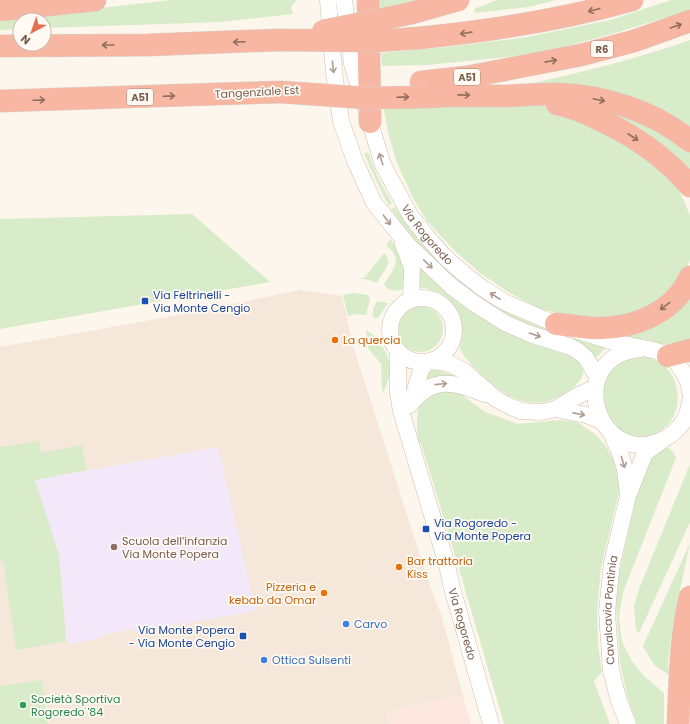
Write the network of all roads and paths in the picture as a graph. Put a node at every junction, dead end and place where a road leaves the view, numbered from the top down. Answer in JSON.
{"nodes":[{"id":1,"x":95,"y":0,"type":"edge"},
{"id":2,"x":328,"y":0,"type":"edge"},
{"id":3,"x":344,"y":0,"type":"edge"},
{"id":4,"x":368,"y":0,"type":"edge"},
{"id":5,"x":458,"y":0,"type":"edge"},
{"id":6,"x":632,"y":0,"type":"edge"},
{"id":7,"x":0,"y":10,"type":"edge"},
{"id":8,"x":690,"y":21,"type":"edge"},
{"id":9,"x":278,"y":40,"type":"junction"},
{"id":10,"x":0,"y":46,"type":"edge"},
{"id":11,"x":512,"y":68,"type":"joint"},
{"id":12,"x":423,"y":89,"type":"junction"},
{"id":13,"x":518,"y":96,"type":"junction"},
{"id":14,"x":0,"y":101,"type":"edge"},
{"id":15,"x":370,"y":122,"type":"junction"},
{"id":16,"x":690,"y":141,"type":"edge"},
{"id":17,"x":684,"y":179,"type":"edge"},
{"id":18,"x":690,"y":198,"type":"edge"},
{"id":19,"x":400,"y":237,"type":"junction"},
{"id":20,"x":690,"y":277,"type":"edge"},
{"id":21,"x":411,"y":300,"type":"junction"},
{"id":22,"x":556,"y":324,"type":"junction"},
{"id":23,"x":452,"y":340,"type":"junction"},
{"id":24,"x":645,"y":349,"type":"junction"},
{"id":25,"x":690,"y":350,"type":"edge"},
{"id":26,"x":398,"y":351,"type":"junction"},
{"id":27,"x":668,"y":356,"type":"junction"},
{"id":28,"x":428,"y":361,"type":"junction"},
{"id":29,"x":464,"y":371,"type":"junction"},
{"id":30,"x":597,"y":383,"type":"junction"},
{"id":31,"x":690,"y":392,"type":"edge"},
{"id":32,"x":496,"y":399,"type":"junction"},
{"id":33,"x":690,"y":401,"type":"edge"},
{"id":34,"x":410,"y":405,"type":"junction"},
{"id":35,"x":556,"y":409,"type":"junction"},
{"id":36,"x":606,"y":426,"type":"junction"},
{"id":37,"x":407,"y":431,"type":"junction"},
{"id":38,"x":663,"y":440,"type":"junction"},
{"id":39,"x":628,"y":496,"type":"junction"},
{"id":40,"x":690,"y":597,"type":"edge"},
{"id":41,"x":491,"y":724,"type":"edge"},
{"id":42,"x":628,"y":724,"type":"edge"},
{"id":43,"x":678,"y":724,"type":"edge"}],
"edges":[{"from":1,"to":7,"type":"highway"},
{"from":2,"to":19,"type":"street","name":"Via Rogoredo","one_way":true},
{"from":3,"to":15,"type":"street","name":"Via Rogoredo"},
{"from":4,"to":15,"type":"highway"},
{"from":5,"to":9,"type":"highway","bridge":true},
{"from":6,"to":9,"type":"highway","one_way":true,"bridge":true},
{"from":11,"to":8,"type":"highway","number":"R6","one_way":true},
{"from":9,"to":10,"type":"highway","one_way":true},
{"from":11,"to":12,"type":"highway","name":"Tangenziale Est","number":"A51"},
{"from":12,"to":13,"type":"highway","one_way":true},
{"from":14,"to":12,"type":"highway","name":"Tangenziale Est","number":"A51","one_way":true,"bridge":true},
{"from":13,"to":16,"type":"highway","one_way":true},
{"from":13,"to":17,"type":"highway","one_way":true},
{"from":22,"to":15,"type":"street","name":"Via Rogoredo","one_way":true},
{"from":17,"to":18,"type":"highway"},
{"from":19,"to":21,"type":"street"},
{"from":19,"to":30,"type":"street","name":"Via Rogoredo","one_way":true},
{"from":20,"to":22,"type":"highway","one_way":true},
{"from":21,"to":23,"type":"street","name":"Via Rogoredo"},
{"from":21,"to":26,"type":"street","name":"Via Rogoredo"},
{"from":22,"to":24,"type":"street","name":"Via Rogoredo"},
{"from":23,"to":28,"type":"street"},
{"from":23,"to":29,"type":"street","name":"Via Rogoredo"},
{"from":24,"to":27,"type":"street","name":"Via Rogoredo"},
{"from":24,"to":30,"type":"street","name":"Via Rogoredo"},
{"from":25,"to":27,"type":"highway"},
{"from":26,"to":28,"type":"street","name":"Via Rogoredo"},
{"from":26,"to":37,"type":"street","name":"Via Rogoredo"},
{"from":27,"to":31,"type":"street","name":"Via Rogoredo"},
{"from":28,"to":29,"type":"street","name":"Via Rogoredo"},
{"from":28,"to":34,"type":"street","name":"Via Rogoredo"},
{"from":29,"to":32,"type":"street","name":"Via Rogoredo"},
{"from":30,"to":35,"type":"street","name":"Via Rogoredo"},
{"from":30,"to":36,"type":"street"},
{"from":34,"to":32,"type":"street","name":"Via Rogoredo","one_way":true},
{"from":32,"to":35,"type":"street","name":"Via Rogoredo"},
{"from":33,"to":38,"type":"street","name":"Via Rogoredo"},
{"from":34,"to":37,"type":"street","name":"Via Rogoredo"},
{"from":35,"to":36,"type":"street","name":"Via Rogoredo","one_way":true},
{"from":36,"to":38,"type":"street","name":"Via Rogoredo"},
{"from":36,"to":39,"type":"street","name":"Cavalcavia Pontinia","one_way":true},
{"from":37,"to":41,"type":"street","name":"Via Rogoredo"},
{"from":38,"to":39,"type":"street","name":"Cavalcavia Pontinia"},
{"from":39,"to":42,"type":"street","name":"Cavalcavia Pontinia"},
{"from":40,"to":43,"type":"highway"}]}
